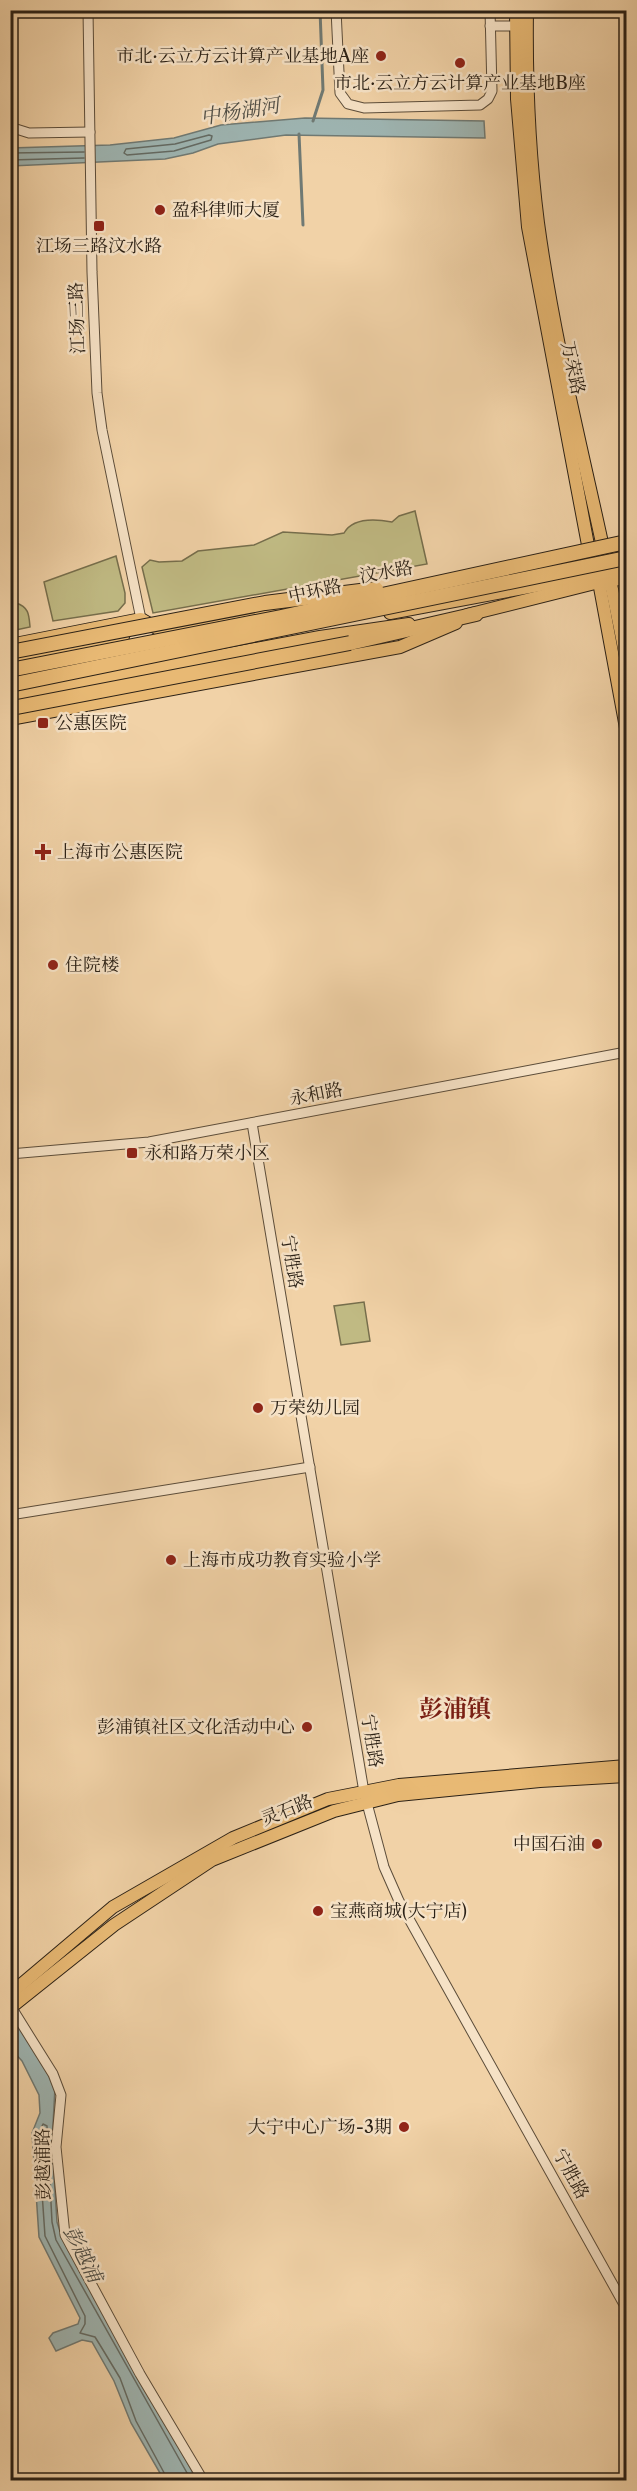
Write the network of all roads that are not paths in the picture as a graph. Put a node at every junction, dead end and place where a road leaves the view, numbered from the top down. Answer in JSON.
{"nodes":[{"id":1,"x":88,"y":10,"type":"edge"},
{"id":2,"x":336,"y":10,"type":"edge"},
{"id":3,"x":395,"y":10,"type":"edge"},
{"id":4,"x":411,"y":10,"type":"edge"},
{"id":5,"x":490,"y":10,"type":"edge"},
{"id":6,"x":516,"y":10,"type":"edge"},
{"id":7,"x":527,"y":10,"type":"edge"},
{"id":8,"x":490,"y":26,"type":"junction"},
{"id":9,"x":516,"y":26,"type":"junction"},
{"id":10,"x":10,"y":127,"type":"edge"},
{"id":11,"x":91,"y":135,"type":"junction"},
{"id":12,"x":627,"y":536,"type":"edge"},
{"id":13,"x":627,"y":542,"type":"edge"},
{"id":14,"x":588,"y":545,"type":"junction"},
{"id":15,"x":627,"y":548,"type":"edge"},
{"id":16,"x":600,"y":551,"type":"junction"},
{"id":17,"x":627,"y":558,"type":"edge"},
{"id":18,"x":627,"y":569,"type":"edge"},
{"id":19,"x":466,"y":573,"type":"junction"},
{"id":20,"x":605,"y":577,"type":"junction"},
{"id":21,"x":490,"y":578,"type":"junction"},
{"id":22,"x":577,"y":578,"type":"junction"},
{"id":23,"x":627,"y":578,"type":"edge"},
{"id":24,"x":438,"y":583,"type":"junction"},
{"id":25,"x":553,"y":595,"type":"junction"},
{"id":26,"x":452,"y":602,"type":"junction"},
{"id":27,"x":498,"y":607,"type":"junction"},
{"id":28,"x":476,"y":614,"type":"junction"},
{"id":29,"x":141,"y":619,"type":"junction"},
{"id":30,"x":160,"y":630,"type":"junction"},
{"id":31,"x":279,"y":644,"type":"junction"},
{"id":32,"x":10,"y":645,"type":"edge"},
{"id":33,"x":10,"y":652,"type":"edge"},
{"id":34,"x":627,"y":659,"type":"edge"},
{"id":35,"x":10,"y":660,"type":"edge"},
{"id":36,"x":314,"y":663,"type":"junction"},
{"id":37,"x":10,"y":672,"type":"edge"},
{"id":38,"x":10,"y":683,"type":"edge"},
{"id":39,"x":10,"y":695,"type":"edge"},
{"id":40,"x":10,"y":708,"type":"edge"},
{"id":41,"x":10,"y":719,"type":"edge"},
{"id":42,"x":627,"y":728,"type":"edge"},
{"id":43,"x":627,"y":1052,"type":"edge"},
{"id":44,"x":252,"y":1123,"type":"junction"},
{"id":45,"x":10,"y":1154,"type":"edge"},
{"id":46,"x":310,"y":1467,"type":"junction"},
{"id":47,"x":10,"y":1515,"type":"edge"},
{"id":48,"x":627,"y":1766,"type":"edge"},
{"id":49,"x":627,"y":1776,"type":"edge"},
{"id":50,"x":365,"y":1797,"type":"junction"},
{"id":51,"x":11,"y":2003,"type":"edge"},
{"id":52,"x":627,"y":2308,"type":"edge"},
{"id":53,"x":203,"y":2481,"type":"edge"}],
"edges":[{"from":1,"to":11,"type":"street","name":"江场三路"},
{"from":2,"to":8,"type":"street"},
{"from":3,"to":4,"type":"street"},
{"from":5,"to":8,"type":"street"},
{"from":6,"to":9,"type":"main road","name":"万荣路"},
{"from":7,"to":16,"type":"main road","name":"万荣路"},
{"from":8,"to":9,"type":"street"},
{"from":9,"to":14,"type":"main road","name":"万荣路"},
{"from":10,"to":11,"type":"street"},
{"from":11,"to":29,"type":"street","name":"江场三路"},
{"from":12,"to":16,"type":"main road","name":"汶水路"},
{"from":13,"to":24,"type":"highway","name":"中环路","bridge":true},
{"from":14,"to":16,"type":"main road","name":"汶水路"},
{"from":14,"to":19,"type":"main road","name":"汶水路"},
{"from":15,"to":16,"type":"main road"},
{"from":16,"to":20,"type":"main road","name":"万荣路"},
{"from":16,"to":21,"type":"main road"},
{"from":17,"to":38,"type":"highway","name":"中环路","bridge":true},
{"from":18,"to":20,"type":"main road"},
{"from":19,"to":21,"type":"main road"},
{"from":19,"to":30,"type":"main road","name":"汶水路"},
{"from":20,"to":22,"type":"main road"},
{"from":20,"to":23,"type":"main road"},
{"from":20,"to":25,"type":"main road"},
{"from":20,"to":34,"type":"main road","name":"万荣路"},
{"from":20,"to":42,"type":"main road","name":"万荣路"},
{"from":21,"to":37,"type":"main road"},
{"from":22,"to":25,"type":"main road"},
{"from":22,"to":26,"type":"main road"},
{"from":24,"to":33,"type":"highway","bridge":true},
{"from":24,"to":37,"type":"highway","name":"中环路","bridge":true},
{"from":25,"to":27,"type":"main road"},
{"from":26,"to":27,"type":"main road"},
{"from":26,"to":38,"type":"main road"},
{"from":27,"to":28,"type":"main road"},
{"from":28,"to":31,"type":"main road"},
{"from":28,"to":36,"type":"main road"},
{"from":28,"to":40,"type":"highway","bridge":true},
{"from":29,"to":30,"type":"main road"},
{"from":29,"to":32,"type":"main road"},
{"from":30,"to":35,"type":"main road","name":"汶水路"},
{"from":31,"to":36,"type":"main road"},
{"from":31,"to":39,"type":"main road"},
{"from":36,"to":41,"type":"main road"},
{"from":43,"to":44,"type":"street","name":"永和路"},
{"from":44,"to":45,"type":"street","name":"永和路"},
{"from":44,"to":46,"type":"street","name":"宁胜路"},
{"from":46,"to":47,"type":"street"},
{"from":46,"to":50,"type":"street","name":"宁胜路"},
{"from":48,"to":50,"type":"main road","name":"灵石路"},
{"from":49,"to":50,"type":"main road","name":"灵石路"},
{"from":50,"to":51,"type":"main road","name":"灵石路"},
{"from":50,"to":52,"type":"street","name":"宁胜路"},
{"from":51,"to":53,"type":"street","name":"彭越浦路"}]}
